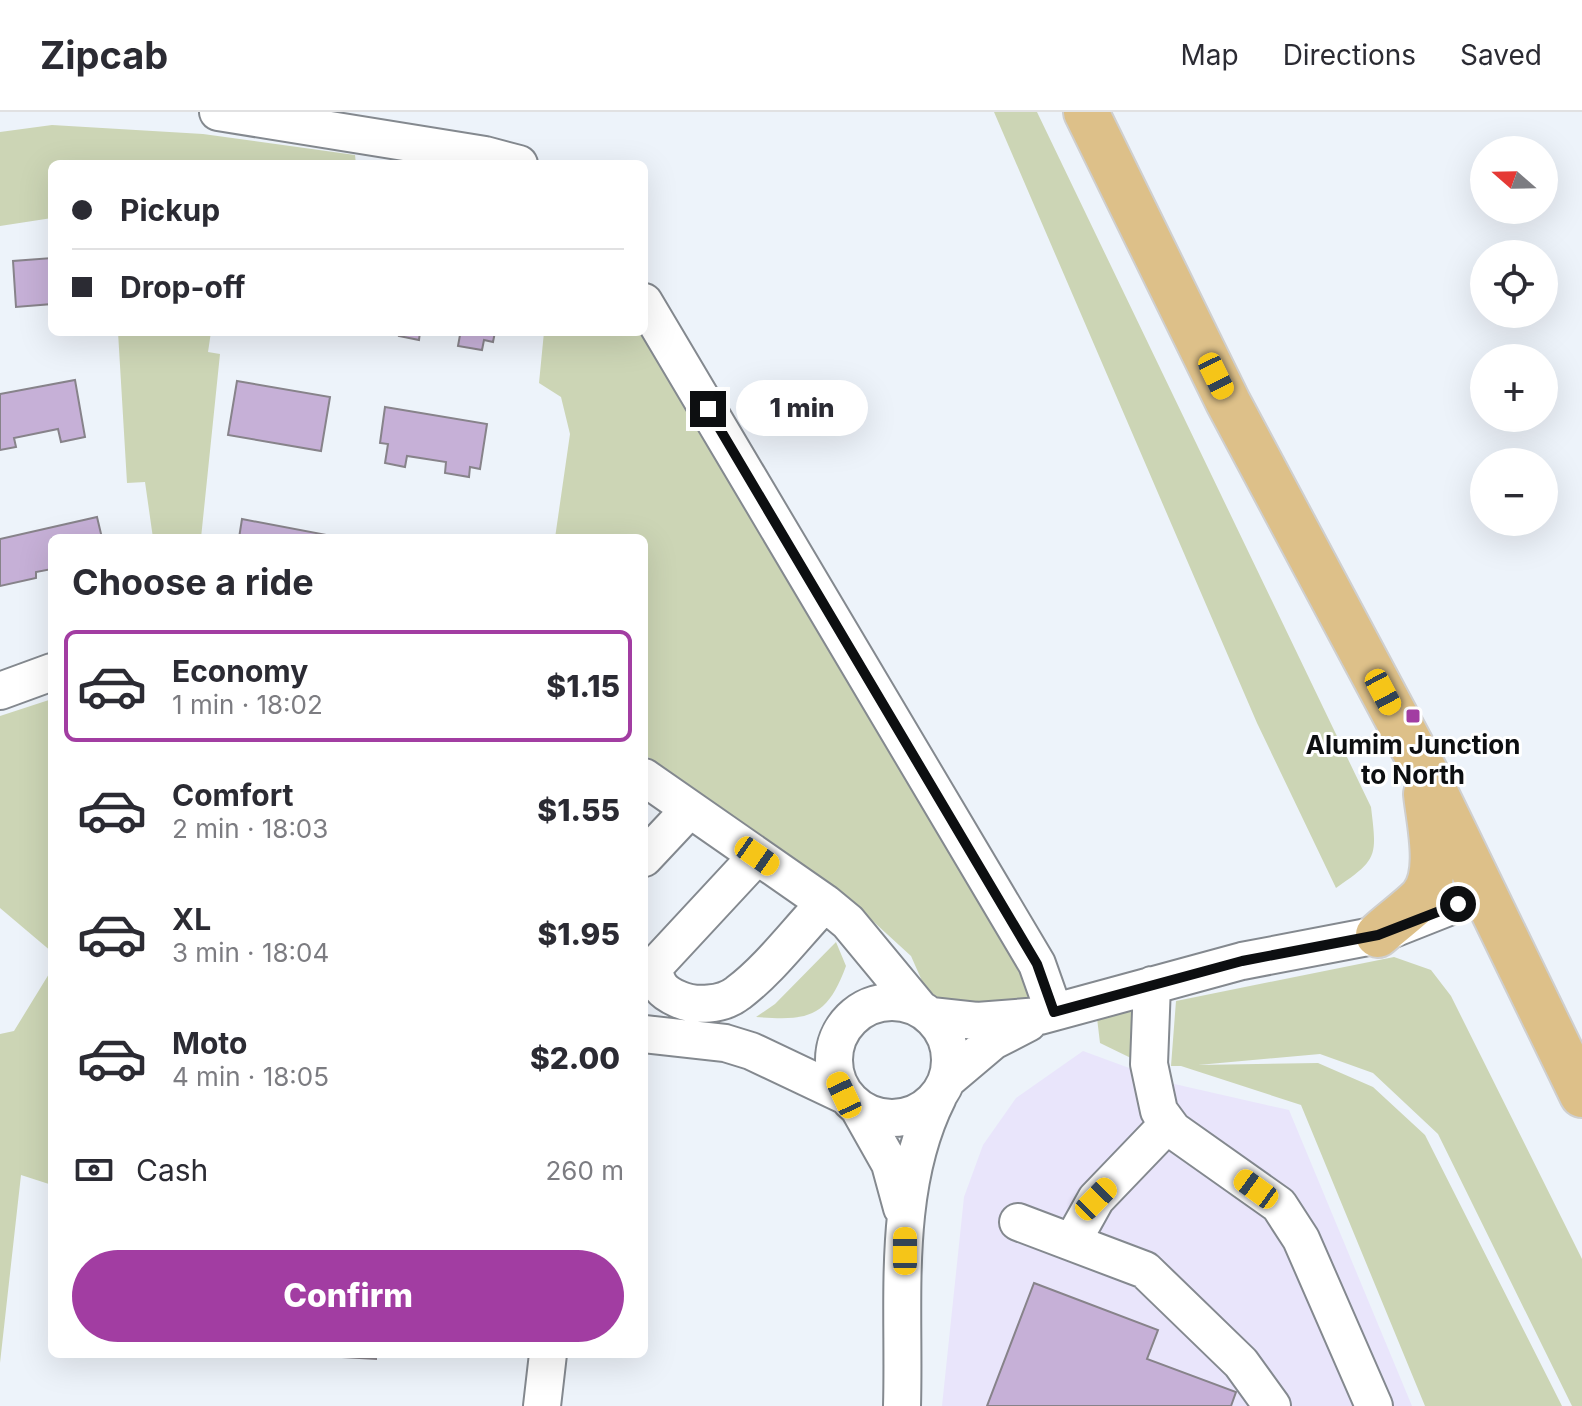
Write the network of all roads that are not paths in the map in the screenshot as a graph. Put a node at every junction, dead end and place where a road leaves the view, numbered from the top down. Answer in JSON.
{"nodes":[{"id":1,"x":218,"y":112,"type":"edge"},
{"id":2,"x":1086,"y":112,"type":"edge"},
{"id":3,"x":504,"y":160,"type":"edge"},
{"id":4,"x":648,"y":309,"type":"edge"},
{"id":5,"x":48,"y":673,"type":"edge"},
{"id":6,"x":0,"y":691,"type":"edge"},
{"id":7,"x":1425,"y":771,"type":"junction"},
{"id":8,"x":648,"y":780,"type":"edge"},
{"id":9,"x":690,"y":809,"type":"junction"},
{"id":10,"x":648,"y":854,"type":"edge"},
{"id":11,"x":757,"y":856,"type":"junction"},
{"id":12,"x":1484,"y":893,"type":"junction"},
{"id":13,"x":825,"y":903,"type":"junction"},
{"id":14,"x":1378,"y":935,"type":"junction"},
{"id":15,"x":856,"y":936,"type":"junction"},
{"id":16,"x":1152,"y":985,"type":"junction"},
{"id":17,"x":926,"y":1012,"type":"junction"},
{"id":18,"x":1047,"y":1014,"type":"junction"},
{"id":19,"x":850,"y":1020,"type":"junction"},
{"id":20,"x":648,"y":1034,"type":"edge"},
{"id":21,"x":751,"y":1051,"type":"junction"},
{"id":22,"x":943,"y":1088,"type":"junction"},
{"id":23,"x":1582,"y":1095,"type":"edge"},
{"id":24,"x":852,"y":1102,"type":"junction"},
{"id":25,"x":1168,"y":1124,"type":"junction"},
{"id":26,"x":1018,"y":1222,"type":"dead end"},
{"id":27,"x":905,"y":1225,"type":"junction"},
{"id":28,"x":1072,"y":1242,"type":"junction"},
{"id":29,"x":548,"y":1358,"type":"edge"},
{"id":30,"x":542,"y":1406,"type":"edge"},
{"id":31,"x":902,"y":1406,"type":"edge"},
{"id":32,"x":1272,"y":1406,"type":"edge"},
{"id":33,"x":1374,"y":1406,"type":"edge"}],
"edges":[{"from":1,"to":3,"type":"street"},
{"from":2,"to":7,"type":"main road"},
{"from":4,"to":18,"type":"street"},
{"from":5,"to":6,"type":"street"},
{"from":7,"to":12,"type":"main road"},
{"from":7,"to":14,"type":"main road"},
{"from":8,"to":9,"type":"street"},
{"from":9,"to":10,"type":"street"},
{"from":9,"to":11,"type":"street"},
{"from":11,"to":13,"type":"street"},
{"from":11,"to":13,"type":"street"},
{"from":12,"to":14,"type":"street"},
{"from":12,"to":23,"type":"main road"},
{"from":13,"to":15,"type":"street"},
{"from":14,"to":16,"type":"street"},
{"from":15,"to":17,"type":"street"},
{"from":15,"to":19,"type":"street"},
{"from":16,"to":18,"type":"street"},
{"from":16,"to":25,"type":"street"},
{"from":17,"to":18,"type":"street"},
{"from":17,"to":19,"type":"street"},
{"from":17,"to":22,"type":"street"},
{"from":18,"to":22,"type":"street"},
{"from":19,"to":21,"type":"street"},
{"from":19,"to":24,"type":"street"},
{"from":20,"to":21,"type":"street"},
{"from":21,"to":24,"type":"street"},
{"from":22,"to":24,"type":"street"},
{"from":22,"to":27,"type":"street"},
{"from":24,"to":27,"type":"street"},
{"from":25,"to":28,"type":"street"},
{"from":25,"to":33,"type":"street"},
{"from":26,"to":28,"type":"street"},
{"from":27,"to":31,"type":"street"},
{"from":28,"to":32,"type":"street"},
{"from":29,"to":30,"type":"street"}]}
